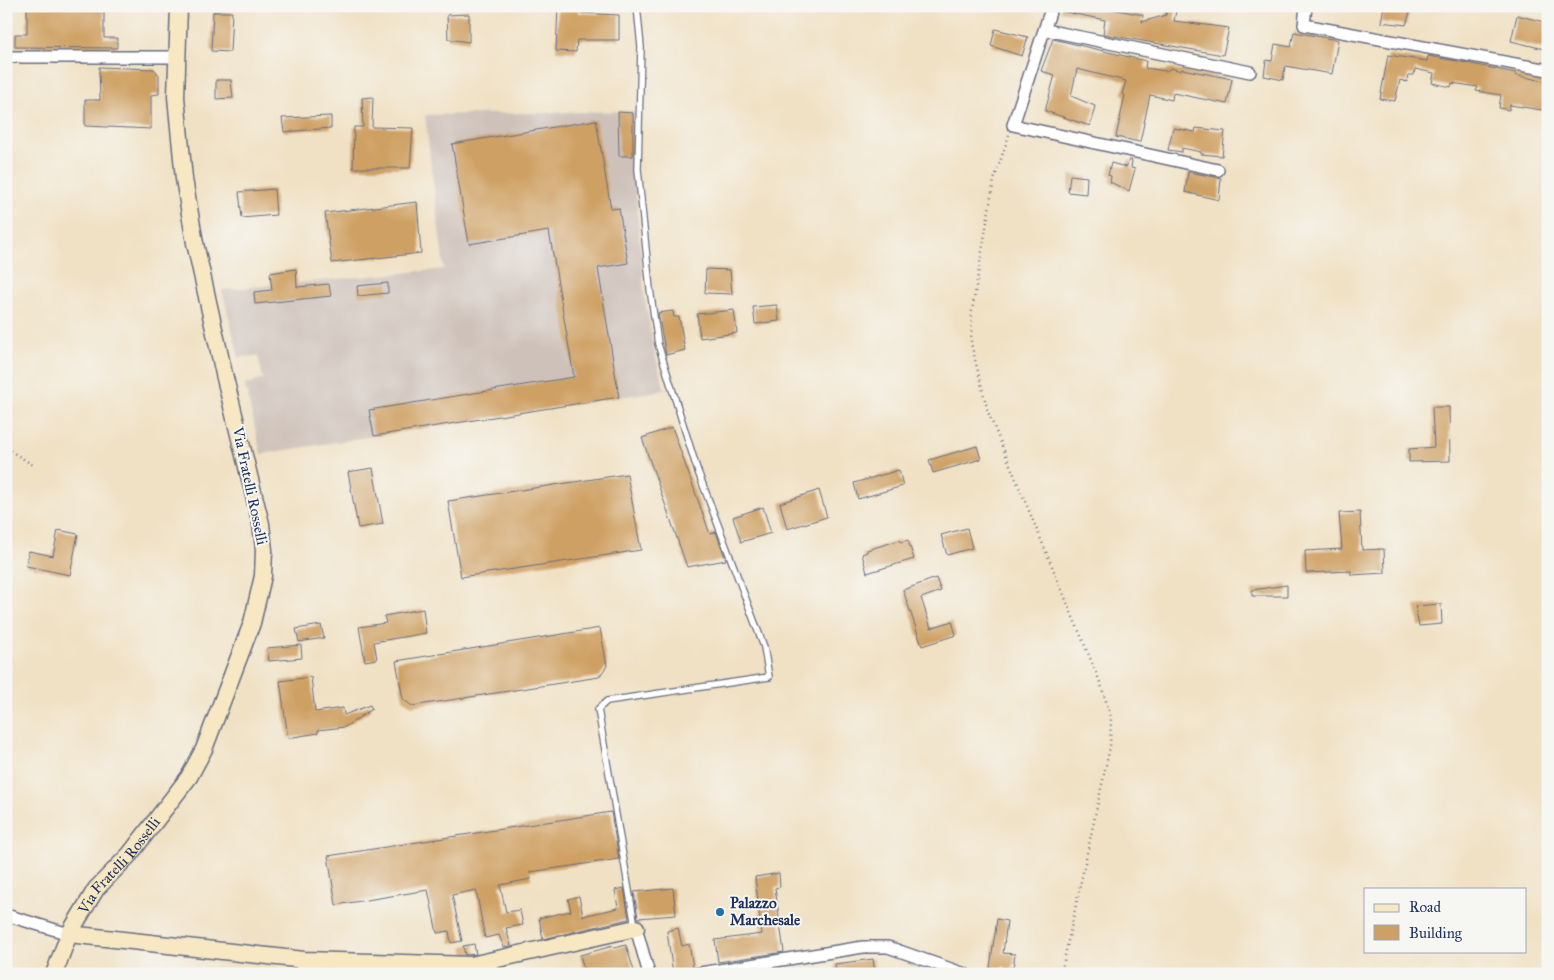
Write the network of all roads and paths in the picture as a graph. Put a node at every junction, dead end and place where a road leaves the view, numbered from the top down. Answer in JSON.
{"nodes":[{"id":1,"x":179,"y":6,"type":"edge"},
{"id":2,"x":637,"y":6,"type":"edge"},
{"id":3,"x":1052,"y":6,"type":"edge"},
{"id":4,"x":1306,"y":6,"type":"edge"},
{"id":5,"x":1046,"y":30,"type":"junction"},
{"id":6,"x":6,"y":57,"type":"edge"},
{"id":7,"x":178,"y":57,"type":"junction"},
{"id":8,"x":1548,"y":70,"type":"edge"},
{"id":9,"x":1250,"y":72,"type":"dead end"},
{"id":10,"x":1013,"y":124,"type":"junction"},
{"id":11,"x":1218,"y":170,"type":"dead end"},
{"id":12,"x":6,"y":448,"type":"edge"},
{"id":13,"x":33,"y":466,"type":"dead end"},
{"id":14,"x":6,"y":915,"type":"edge"},
{"id":15,"x":636,"y":928,"type":"junction"},
{"id":16,"x":69,"y":934,"type":"junction"},
{"id":17,"x":303,"y":967,"type":"edge"},
{"id":18,"x":410,"y":969,"type":"edge"},
{"id":19,"x":54,"y":974,"type":"edge"},
{"id":20,"x":649,"y":974,"type":"edge"},
{"id":21,"x":694,"y":974,"type":"edge"},
{"id":22,"x":965,"y":974,"type":"edge"},
{"id":23,"x":1061,"y":974,"type":"edge"}],
"edges":[{"from":1,"to":7,"type":"main road","name":"Via Fratelli Rosselli"},
{"from":2,"to":15,"type":"lane"},
{"from":3,"to":5,"type":"street"},
{"from":4,"to":8,"type":"street"},
{"from":5,"to":9,"type":"street"},
{"from":5,"to":10,"type":"street"},
{"from":6,"to":7,"type":"street"},
{"from":7,"to":16,"type":"main road","name":"Via Fratelli Rosselli"},
{"from":10,"to":11,"type":"street"},
{"from":10,"to":23,"type":"path"},
{"from":12,"to":13,"type":"path"},
{"from":14,"to":16,"type":"street"},
{"from":15,"to":18,"type":"main road"},
{"from":15,"to":20,"type":"street"},
{"from":16,"to":17,"type":"main road"},
{"from":16,"to":19,"type":"main road","name":"Via Fratelli Rosselli"},
{"from":17,"to":18,"type":"main road"},
{"from":21,"to":22,"type":"street"}]}
